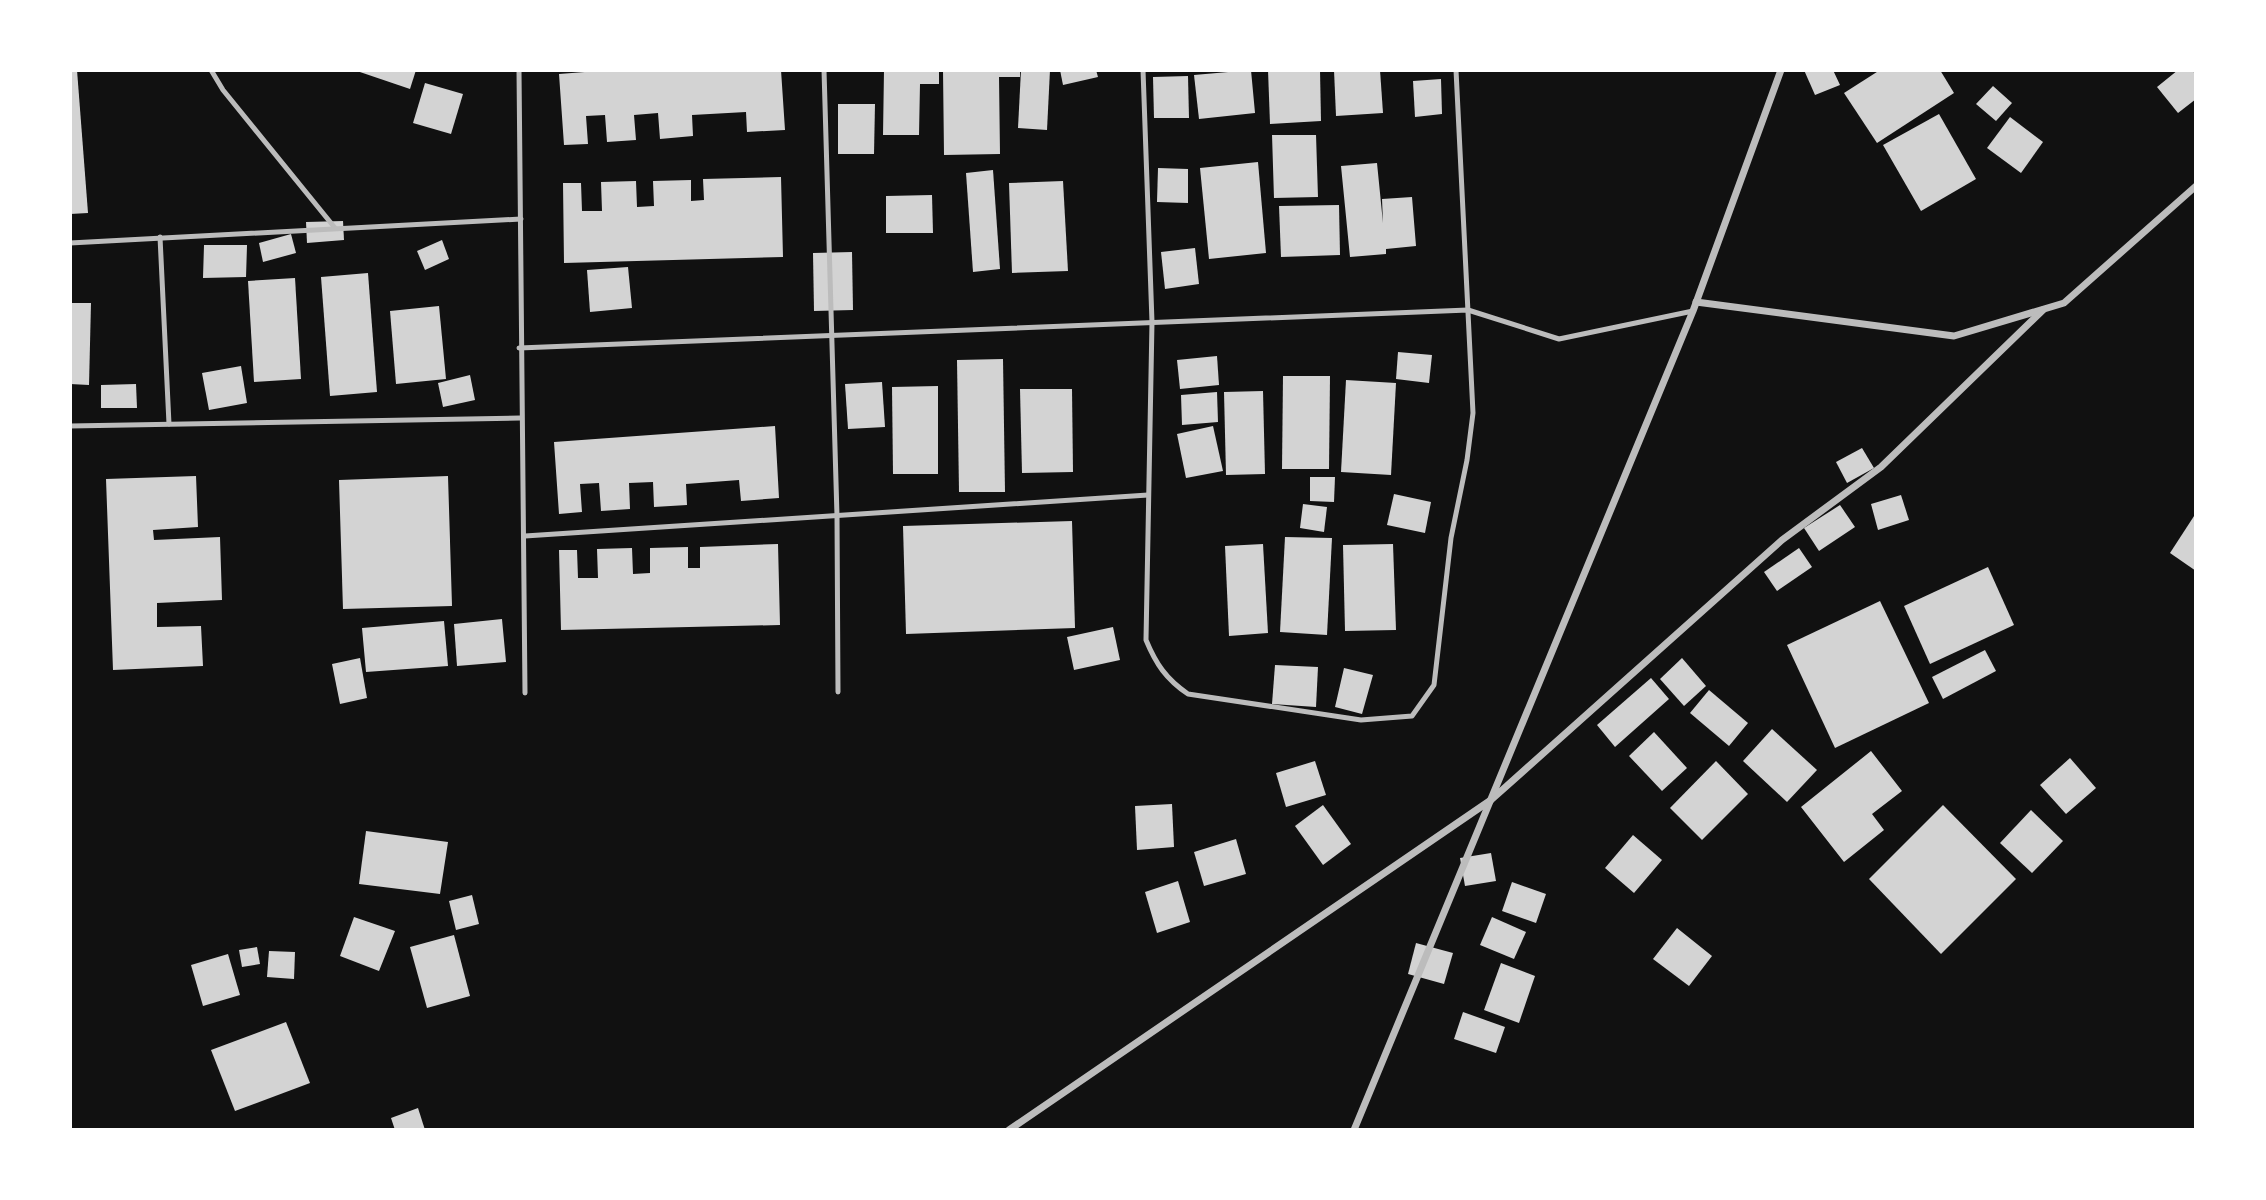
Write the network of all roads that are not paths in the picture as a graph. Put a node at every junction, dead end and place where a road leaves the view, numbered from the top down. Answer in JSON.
{"nodes":[{"id":1,"x":211,"y":70,"type":"edge"},
{"id":2,"x":519,"y":70,"type":"edge"},
{"id":3,"x":824,"y":70,"type":"edge"},
{"id":4,"x":1143,"y":70,"type":"edge"},
{"id":5,"x":1456,"y":70,"type":"edge"},
{"id":6,"x":1782,"y":70,"type":"edge"},
{"id":7,"x":2196,"y":186,"type":"edge"},
{"id":8,"x":521,"y":219,"type":"junction"},
{"id":9,"x":335,"y":228,"type":"junction"},
{"id":10,"x":160,"y":237,"type":"junction"},
{"id":11,"x":70,"y":243,"type":"edge"},
{"id":12,"x":1696,"y":302,"type":"junction"},
{"id":13,"x":1468,"y":310,"type":"junction"},
{"id":14,"x":2043,"y":310,"type":"junction"},
{"id":15,"x":1693,"y":312,"type":"junction"},
{"id":16,"x":1152,"y":322,"type":"junction"},
{"id":17,"x":830,"y":335,"type":"junction"},
{"id":18,"x":519,"y":348,"type":"junction"},
{"id":19,"x":520,"y":418,"type":"junction"},
{"id":20,"x":169,"y":424,"type":"junction"},
{"id":21,"x":70,"y":426,"type":"edge"},
{"id":22,"x":1148,"y":495,"type":"junction"},
{"id":23,"x":837,"y":516,"type":"junction"},
{"id":24,"x":525,"y":536,"type":"junction"},
{"id":25,"x":838,"y":692,"type":"dead end"},
{"id":26,"x":525,"y":693,"type":"dead end"},
{"id":27,"x":1491,"y":800,"type":"junction"},
{"id":28,"x":1009,"y":1130,"type":"edge"},
{"id":29,"x":1354,"y":1130,"type":"edge"}],
"edges":[{"from":1,"to":9,"type":"lane"},
{"from":2,"to":8,"type":"lane"},
{"from":3,"to":17,"type":"lane"},
{"from":4,"to":16,"type":"lane"},
{"from":5,"to":13,"type":"lane"},
{"from":6,"to":12,"type":"street"},
{"from":7,"to":14,"type":"street"},
{"from":8,"to":9,"type":"lane"},
{"from":8,"to":18,"type":"lane"},
{"from":9,"to":10,"type":"lane"},
{"from":10,"to":11,"type":"lane"},
{"from":10,"to":20,"type":"lane"},
{"from":12,"to":14,"type":"street"},
{"from":12,"to":15,"type":"street"},
{"from":13,"to":15,"type":"lane"},
{"from":13,"to":16,"type":"lane"},
{"from":13,"to":22,"type":"lane"},
{"from":14,"to":27,"type":"street"},
{"from":15,"to":27,"type":"street"},
{"from":16,"to":17,"type":"lane"},
{"from":16,"to":22,"type":"lane"},
{"from":17,"to":18,"type":"lane"},
{"from":17,"to":23,"type":"lane"},
{"from":18,"to":19,"type":"lane"},
{"from":19,"to":20,"type":"lane"},
{"from":19,"to":24,"type":"lane"},
{"from":20,"to":21,"type":"lane"},
{"from":22,"to":23,"type":"lane"},
{"from":23,"to":24,"type":"lane"},
{"from":23,"to":25,"type":"lane"},
{"from":24,"to":26,"type":"lane"},
{"from":27,"to":28,"type":"street"},
{"from":27,"to":29,"type":"street"}]}
